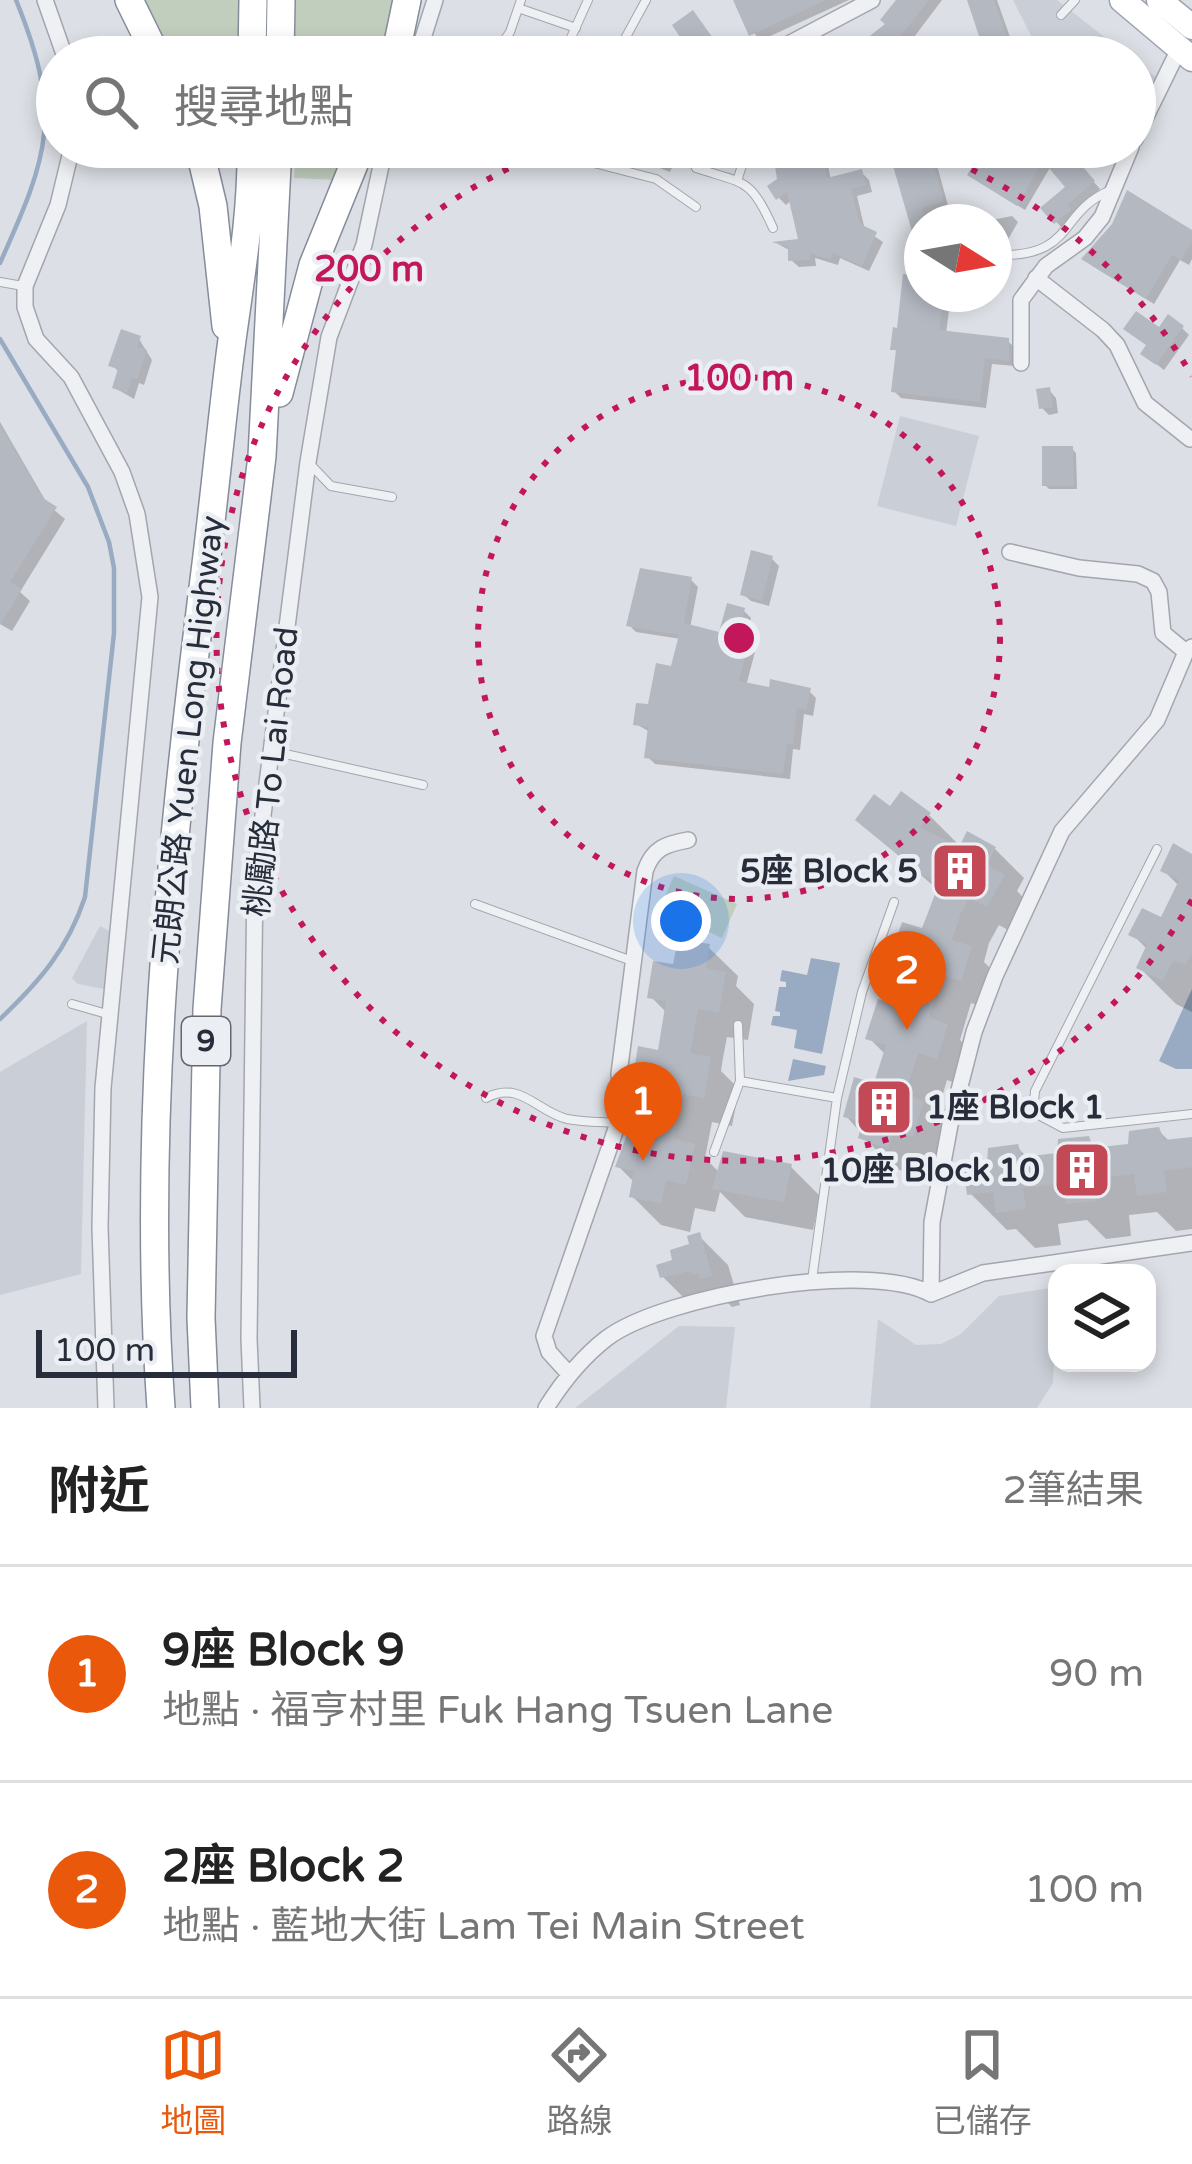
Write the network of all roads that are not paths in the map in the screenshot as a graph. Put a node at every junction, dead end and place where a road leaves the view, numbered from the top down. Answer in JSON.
{"nodes":[{"id":1,"x":45,"y":0,"type":"edge"},
{"id":2,"x":129,"y":0,"type":"edge"},
{"id":3,"x":253,"y":0,"type":"edge"},
{"id":4,"x":280,"y":0,"type":"edge"},
{"id":5,"x":407,"y":0,"type":"edge"},
{"id":6,"x":435,"y":0,"type":"edge"},
{"id":7,"x":587,"y":0,"type":"edge"},
{"id":8,"x":646,"y":0,"type":"edge"},
{"id":9,"x":872,"y":0,"type":"edge"},
{"id":10,"x":1075,"y":0,"type":"edge"},
{"id":11,"x":1121,"y":0,"type":"edge"},
{"id":12,"x":1169,"y":3,"type":"edge"},
{"id":13,"x":521,"y":4,"type":"edge"},
{"id":14,"x":1061,"y":15,"type":"dead end"},
{"id":15,"x":576,"y":28,"type":"junction"},
{"id":16,"x":58,"y":36,"type":"edge"},
{"id":17,"x":147,"y":36,"type":"edge"},
{"id":18,"x":252,"y":36,"type":"edge"},
{"id":19,"x":280,"y":36,"type":"edge"},
{"id":20,"x":399,"y":36,"type":"edge"},
{"id":21,"x":424,"y":36,"type":"edge"},
{"id":22,"x":504,"y":36,"type":"edge"},
{"id":23,"x":571,"y":36,"type":"edge"},
{"id":24,"x":626,"y":36,"type":"edge"},
{"id":25,"x":804,"y":36,"type":"edge"},
{"id":26,"x":1188,"y":45,"type":"edge"},
{"id":27,"x":1156,"y":102,"type":"edge"},
{"id":28,"x":67,"y":168,"type":"edge"},
{"id":29,"x":205,"y":168,"type":"edge"},
{"id":30,"x":250,"y":168,"type":"edge"},
{"id":31,"x":277,"y":168,"type":"edge"},
{"id":32,"x":353,"y":168,"type":"edge"},
{"id":33,"x":380,"y":168,"type":"edge"},
{"id":34,"x":613,"y":168,"type":"edge"},
{"id":35,"x":696,"y":168,"type":"edge"},
{"id":36,"x":741,"y":168,"type":"edge"},
{"id":37,"x":1121,"y":168,"type":"edge"},
{"id":38,"x":737,"y":181,"type":"junction"},
{"id":39,"x":1111,"y":190,"type":"junction"},
{"id":40,"x":696,"y":207,"type":"dead end"},
{"id":41,"x":772,"y":228,"type":"dead end"},
{"id":42,"x":1012,"y":255,"type":"edge"},
{"id":43,"x":1036,"y":278,"type":"junction"},
{"id":44,"x":0,"y":282,"type":"edge"},
{"id":45,"x":20,"y":286,"type":"junction"},
{"id":46,"x":230,"y":353,"type":"junction"},
{"id":47,"x":1022,"y":363,"type":"dead end"},
{"id":48,"x":1190,"y":439,"type":"edge"},
{"id":49,"x":262,"y":456,"type":"junction"},
{"id":50,"x":308,"y":462,"type":"junction"},
{"id":51,"x":392,"y":497,"type":"dead end"},
{"id":52,"x":1010,"y":552,"type":"dead end"},
{"id":53,"x":1189,"y":649,"type":"edge"},
{"id":54,"x":270,"y":751,"type":"junction"},
{"id":55,"x":423,"y":785,"type":"dead end"},
{"id":56,"x":688,"y":840,"type":"dead end"},
{"id":57,"x":1156,"y":849,"type":"dead end"},
{"id":58,"x":894,"y":902,"type":"dead end"},
{"id":59,"x":475,"y":904,"type":"dead end"},
{"id":60,"x":634,"y":961,"type":"junction"},
{"id":61,"x":72,"y":1004,"type":"dead end"},
{"id":62,"x":109,"y":1015,"type":"junction"},
{"id":63,"x":738,"y":1025,"type":"dead end"},
{"id":64,"x":740,"y":1082,"type":"junction"},
{"id":65,"x":486,"y":1098,"type":"dead end"},
{"id":66,"x":837,"y":1098,"type":"junction"},
{"id":67,"x":1192,"y":1114,"type":"edge"},
{"id":68,"x":619,"y":1124,"type":"junction"},
{"id":69,"x":714,"y":1152,"type":"dead end"},
{"id":70,"x":1192,"y":1244,"type":"edge"},
{"id":71,"x":812,"y":1283,"type":"junction"},
{"id":72,"x":931,"y":1294,"type":"junction"},
{"id":73,"x":155,"y":1325,"type":"junction"},
{"id":74,"x":568,"y":1373,"type":"junction"},
{"id":75,"x":106,"y":1408,"type":"edge"},
{"id":76,"x":144,"y":1408,"type":"edge"},
{"id":77,"x":161,"y":1408,"type":"edge"},
{"id":78,"x":205,"y":1408,"type":"edge"},
{"id":79,"x":252,"y":1408,"type":"edge"},
{"id":80,"x":545,"y":1408,"type":"edge"}],
"edges":[{"from":1,"to":16,"type":"street"},
{"from":2,"to":17,"type":"highway"},
{"from":3,"to":18,"type":"highway"},
{"from":4,"to":19,"type":"highway"},
{"from":5,"to":20,"type":"highway"},
{"from":6,"to":21,"type":"street"},
{"from":7,"to":15,"type":"lane"},
{"from":8,"to":24,"type":"lane"},
{"from":9,"to":25,"type":"street"},
{"from":10,"to":14,"type":"lane"},
{"from":11,"to":26,"type":"main road"},
{"from":12,"to":26,"type":"main road"},
{"from":13,"to":15,"type":"lane"},
{"from":13,"to":22,"type":"lane"},
{"from":15,"to":23,"type":"lane"},
{"from":26,"to":27,"type":"street"},
{"from":28,"to":45,"type":"street"},
{"from":29,"to":46,"type":"highway","number":"9"},
{"from":30,"to":46,"type":"highway","name":"元朗公路 Yuen Long Highway","number":"9"},
{"from":31,"to":49,"type":"highway","name":"元朗公路 Yuen Long Highway","number":"9"},
{"from":32,"to":49,"type":"highway"},
{"from":33,"to":50,"type":"street","name":"桃勵路 To Lai Road"},
{"from":34,"to":40,"type":"lane"},
{"from":35,"to":38,"type":"lane"},
{"from":36,"to":38,"type":"lane"},
{"from":37,"to":39,"type":"street"},
{"from":38,"to":41,"type":"lane"},
{"from":39,"to":42,"type":"lane"},
{"from":39,"to":43,"type":"street"},
{"from":43,"to":47,"type":"street"},
{"from":43,"to":48,"type":"street"},
{"from":44,"to":45,"type":"lane"},
{"from":45,"to":62,"type":"street"},
{"from":46,"to":73,"type":"highway","name":"元朗公路 Yuen Long Highway","number":"9"},
{"from":49,"to":78,"type":"highway","name":"元朗公路 Yuen Long Highway","number":"9"},
{"from":50,"to":51,"type":"lane"},
{"from":50,"to":54,"type":"street","name":"桃勵路 To Lai Road"},
{"from":52,"to":53,"type":"street"},
{"from":53,"to":72,"type":"street"},
{"from":54,"to":55,"type":"lane"},
{"from":54,"to":79,"type":"street","name":"桃勵路 To Lai Road"},
{"from":56,"to":60,"type":"street"},
{"from":57,"to":67,"type":"lane"},
{"from":58,"to":66,"type":"lane"},
{"from":59,"to":60,"type":"lane"},
{"from":60,"to":68,"type":"street"},
{"from":61,"to":62,"type":"lane"},
{"from":62,"to":75,"type":"street"},
{"from":63,"to":64,"type":"lane"},
{"from":64,"to":66,"type":"lane"},
{"from":64,"to":69,"type":"lane"},
{"from":65,"to":68,"type":"lane"},
{"from":66,"to":71,"type":"lane"},
{"from":68,"to":74,"type":"street"},
{"from":70,"to":72,"type":"street"},
{"from":71,"to":72,"type":"street"},
{"from":71,"to":74,"type":"street"},
{"from":73,"to":76,"type":"highway"},
{"from":73,"to":77,"type":"highway","name":"元朗公路 Yuen Long Highway","number":"9"},
{"from":74,"to":80,"type":"street"}]}
